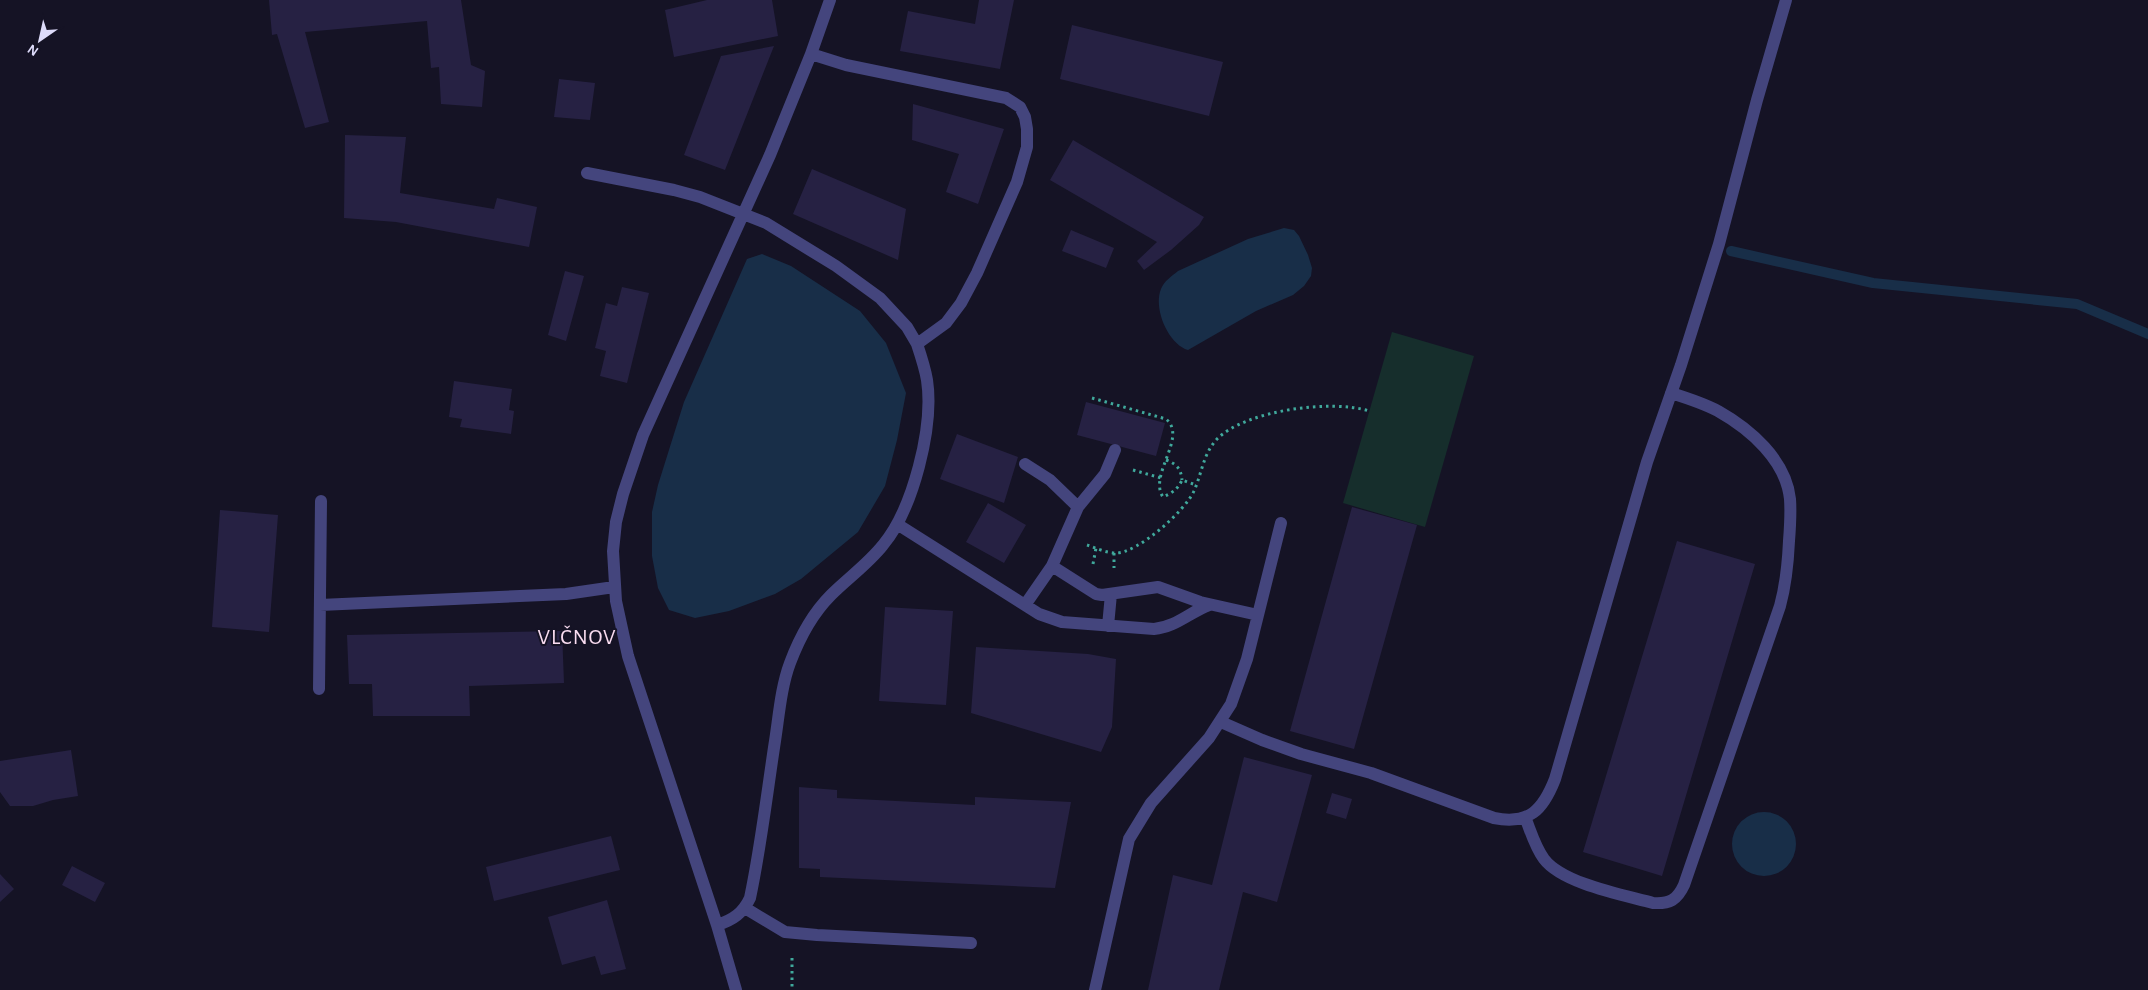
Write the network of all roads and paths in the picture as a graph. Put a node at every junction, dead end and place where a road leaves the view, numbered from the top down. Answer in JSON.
{"nodes":[{"id":1,"x":830,"y":0,"type":"edge"},
{"id":2,"x":1786,"y":0,"type":"edge"},
{"id":3,"x":811,"y":54,"type":"junction"},
{"id":4,"x":587,"y":173,"type":"dead end"},
{"id":5,"x":744,"y":213,"type":"junction"},
{"id":6,"x":917,"y":344,"type":"junction"},
{"id":7,"x":1671,"y":393,"type":"junction"},
{"id":8,"x":1092,"y":398,"type":"dead end"},
{"id":9,"x":1370,"y":411,"type":"dead end"},
{"id":10,"x":1115,"y":450,"type":"dead end"},
{"id":11,"x":1166,"y":460,"type":"junction"},
{"id":12,"x":1025,"y":464,"type":"dead end"},
{"id":13,"x":1111,"y":464,"type":"junction"},
{"id":14,"x":1161,"y":478,"type":"junction"},
{"id":15,"x":1182,"y":480,"type":"junction"},
{"id":16,"x":1196,"y":485,"type":"junction"},
{"id":17,"x":321,"y":501,"type":"dead end"},
{"id":18,"x":1078,"y":507,"type":"junction"},
{"id":19,"x":1281,"y":522,"type":"dead end"},
{"id":20,"x":897,"y":524,"type":"junction"},
{"id":21,"x":1065,"y":537,"type":"junction"},
{"id":22,"x":1052,"y":566,"type":"junction"},
{"id":23,"x":614,"y":587,"type":"junction"},
{"id":24,"x":1110,"y":594,"type":"junction"},
{"id":25,"x":1025,"y":604,"type":"junction"},
{"id":26,"x":1210,"y":604,"type":"junction"},
{"id":27,"x":320,"y":605,"type":"junction"},
{"id":28,"x":1258,"y":615,"type":"junction"},
{"id":29,"x":1108,"y":626,"type":"junction"},
{"id":30,"x":319,"y":689,"type":"dead end"},
{"id":31,"x":1221,"y":722,"type":"junction"},
{"id":32,"x":1525,"y":817,"type":"junction"},
{"id":33,"x":745,"y":908,"type":"junction"},
{"id":34,"x":717,"y":925,"type":"junction"},
{"id":35,"x":791,"y":933,"type":"junction"},
{"id":36,"x":971,"y":943,"type":"dead end"},
{"id":37,"x":736,"y":990,"type":"edge"},
{"id":38,"x":792,"y":990,"type":"edge"},
{"id":39,"x":1095,"y":990,"type":"edge"}],
"edges":[{"from":1,"to":3,"type":"street"},
{"from":2,"to":7,"type":"street"},
{"from":3,"to":5,"type":"street"},
{"from":3,"to":6,"type":"street"},
{"from":4,"to":5,"type":"street"},
{"from":5,"to":6,"type":"street"},
{"from":5,"to":23,"type":"street"},
{"from":6,"to":20,"type":"street"},
{"from":7,"to":32,"type":"street"},
{"from":7,"to":32,"type":"street"},
{"from":8,"to":11,"type":"path"},
{"from":9,"to":16,"type":"path"},
{"from":10,"to":13,"type":"street"},
{"from":11,"to":14,"type":"path"},
{"from":11,"to":15,"type":"path"},
{"from":12,"to":18,"type":"street"},
{"from":13,"to":14,"type":"path"},
{"from":13,"to":18,"type":"street"},
{"from":14,"to":15,"type":"path"},
{"from":15,"to":16,"type":"path"},
{"from":16,"to":21,"type":"path"},
{"from":17,"to":27,"type":"street"},
{"from":18,"to":21,"type":"street"},
{"from":19,"to":28,"type":"street"},
{"from":20,"to":25,"type":"street"},
{"from":20,"to":33,"type":"street"},
{"from":21,"to":22,"type":"street"},
{"from":22,"to":24,"type":"street"},
{"from":22,"to":25,"type":"street"},
{"from":23,"to":27,"type":"street"},
{"from":23,"to":34,"type":"street"},
{"from":24,"to":26,"type":"street"},
{"from":24,"to":29,"type":"street"},
{"from":25,"to":29,"type":"street"},
{"from":26,"to":28,"type":"street"},
{"from":26,"to":29,"type":"street"},
{"from":27,"to":30,"type":"street"},
{"from":28,"to":31,"type":"street"},
{"from":31,"to":32,"type":"street"},
{"from":31,"to":39,"type":"street"},
{"from":33,"to":34,"type":"street"},
{"from":33,"to":35,"type":"street"},
{"from":34,"to":37,"type":"street"},
{"from":35,"to":36,"type":"street"},
{"from":35,"to":38,"type":"path"}]}
